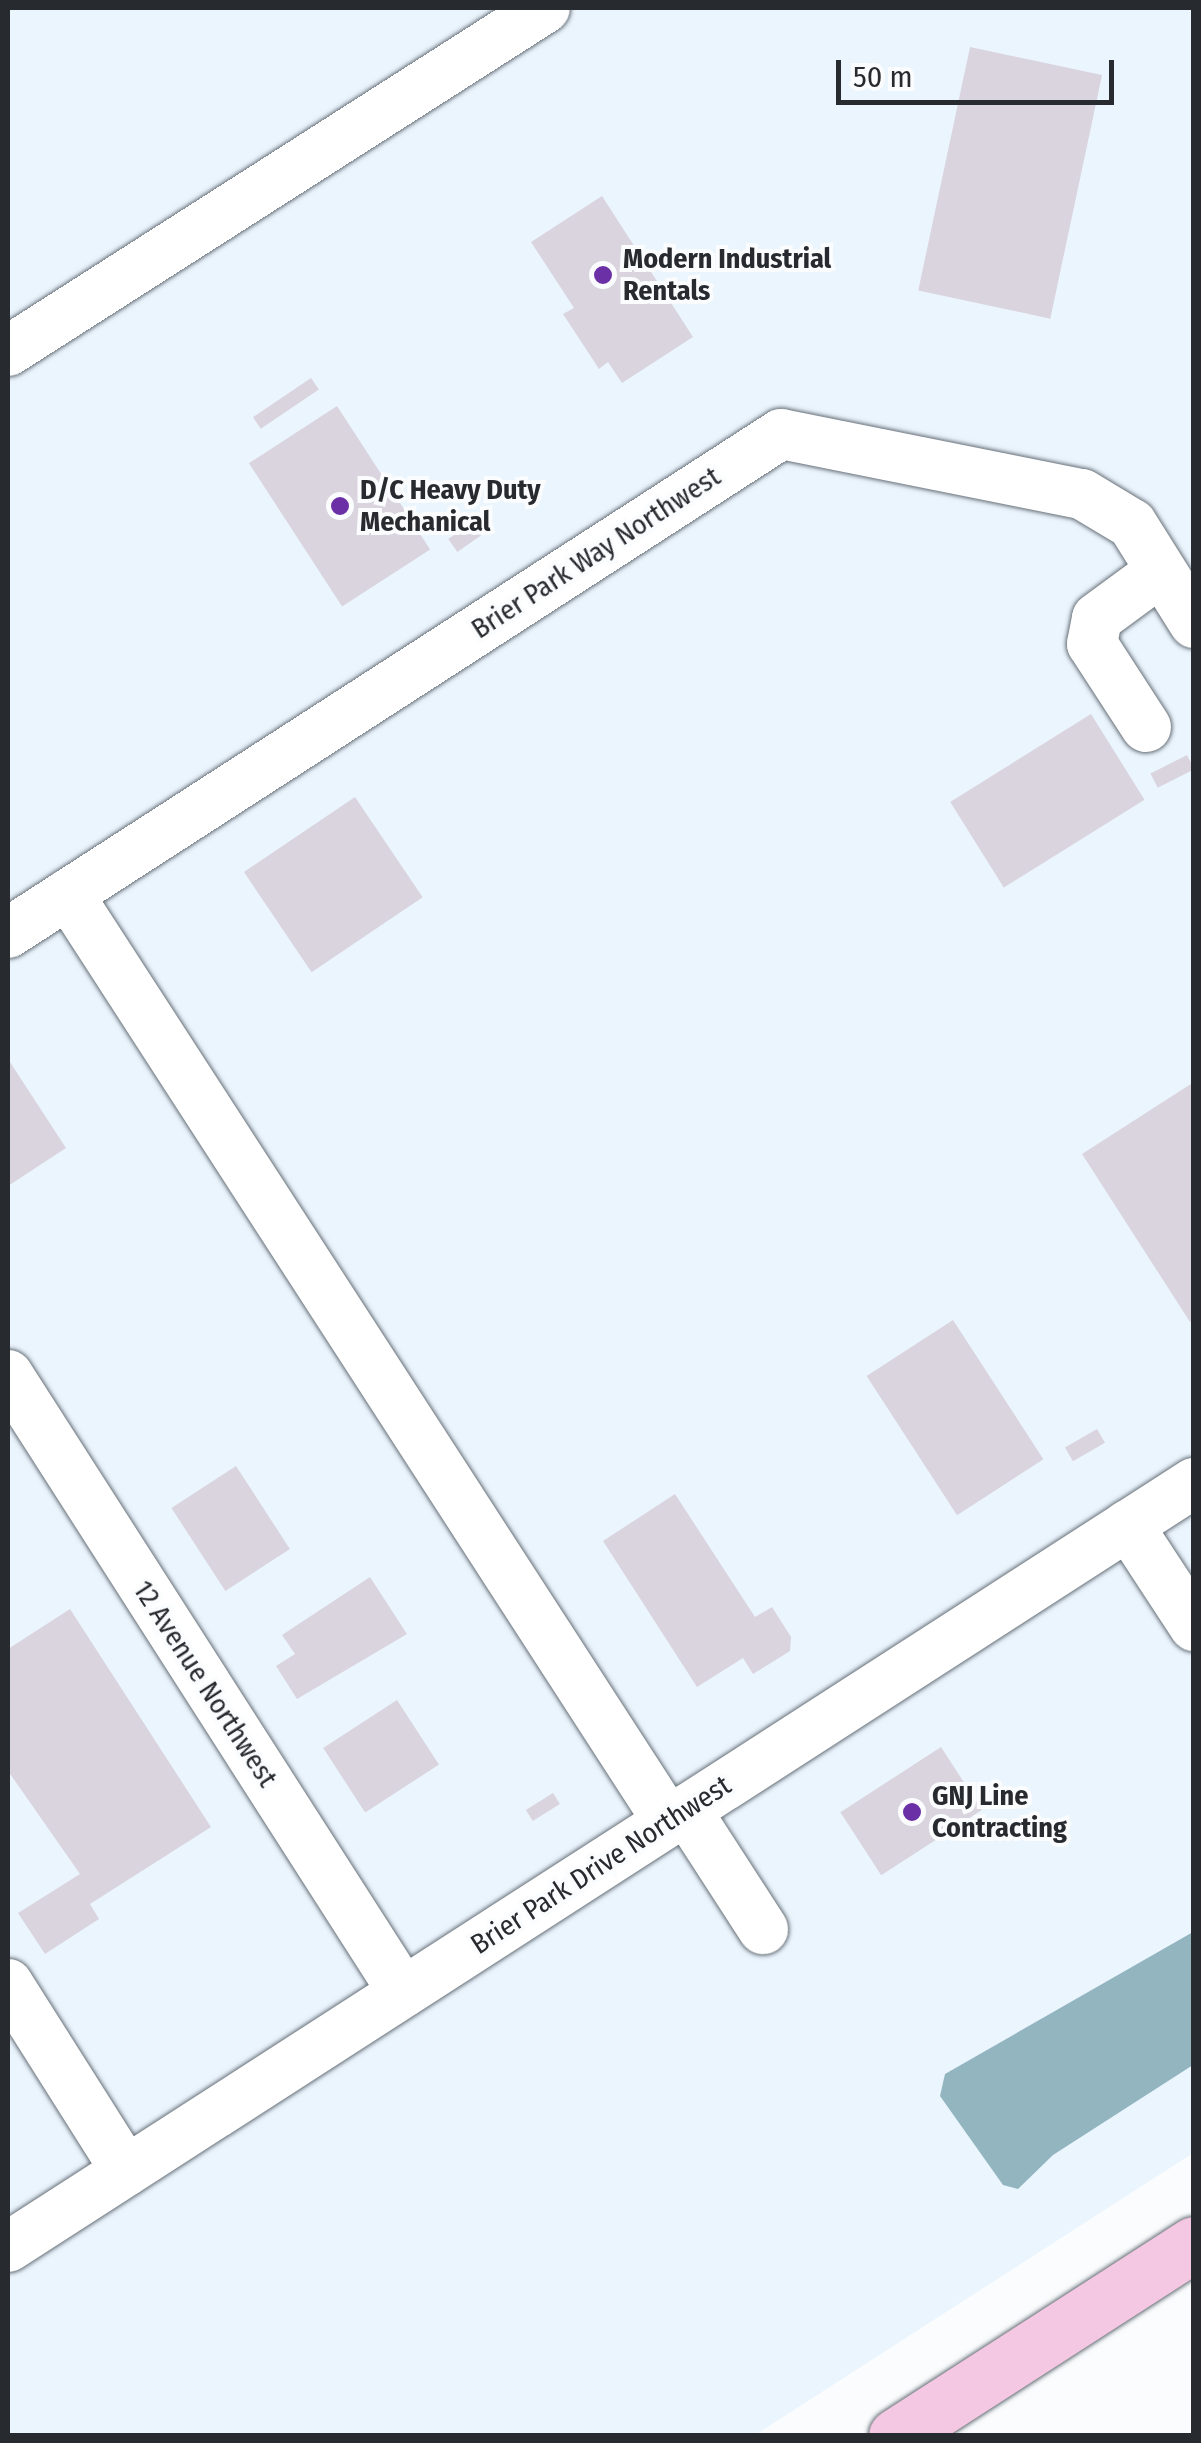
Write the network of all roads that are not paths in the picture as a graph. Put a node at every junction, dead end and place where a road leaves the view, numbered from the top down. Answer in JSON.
{"nodes":[{"id":1,"x":545,"y":8,"type":"edge"},
{"id":2,"x":8,"y":352,"type":"edge"},
{"id":3,"x":1161,"y":571,"type":"junction"},
{"id":4,"x":1194,"y":622,"type":"edge"},
{"id":5,"x":1146,"y":727,"type":"dead end"},
{"id":6,"x":68,"y":894,"type":"junction"},
{"id":7,"x":8,"y":931,"type":"edge"},
{"id":8,"x":8,"y":1376,"type":"edge"},
{"id":9,"x":1194,"y":1483,"type":"edge"},
{"id":10,"x":1128,"y":1525,"type":"junction"},
{"id":11,"x":1194,"y":1626,"type":"edge"},
{"id":12,"x":677,"y":1816,"type":"junction"},
{"id":13,"x":763,"y":1929,"type":"dead end"},
{"id":14,"x":8,"y":1984,"type":"edge"},
{"id":15,"x":403,"y":1992,"type":"junction"},
{"id":16,"x":126,"y":2170,"type":"junction"},
{"id":17,"x":1194,"y":2244,"type":"edge"},
{"id":18,"x":8,"y":2247,"type":"edge"},
{"id":19,"x":896,"y":2436,"type":"edge"}],
"edges":[{"from":1,"to":2,"type":"street"},
{"from":3,"to":4,"type":"street","name":"Brier Park Way Northwest"},
{"from":3,"to":5,"type":"street"},
{"from":3,"to":6,"type":"street","name":"Brier Park Way Northwest"},
{"from":6,"to":7,"type":"street","name":"Brier Park Way Northwest"},
{"from":6,"to":12,"type":"street"},
{"from":8,"to":15,"type":"street","name":"12 Avenue Northwest"},
{"from":9,"to":10,"type":"street","name":"Brier Park Drive Northwest"},
{"from":10,"to":11,"type":"street"},
{"from":10,"to":12,"type":"street","name":"Brier Park Drive Northwest"},
{"from":12,"to":13,"type":"street"},
{"from":12,"to":15,"type":"street","name":"Brier Park Drive Northwest"},
{"from":14,"to":16,"type":"street"},
{"from":15,"to":16,"type":"street","name":"Brier Park Drive Northwest"},
{"from":16,"to":18,"type":"street","name":"Brier Park Drive Northwest"},
{"from":17,"to":19,"type":"main road"}]}
